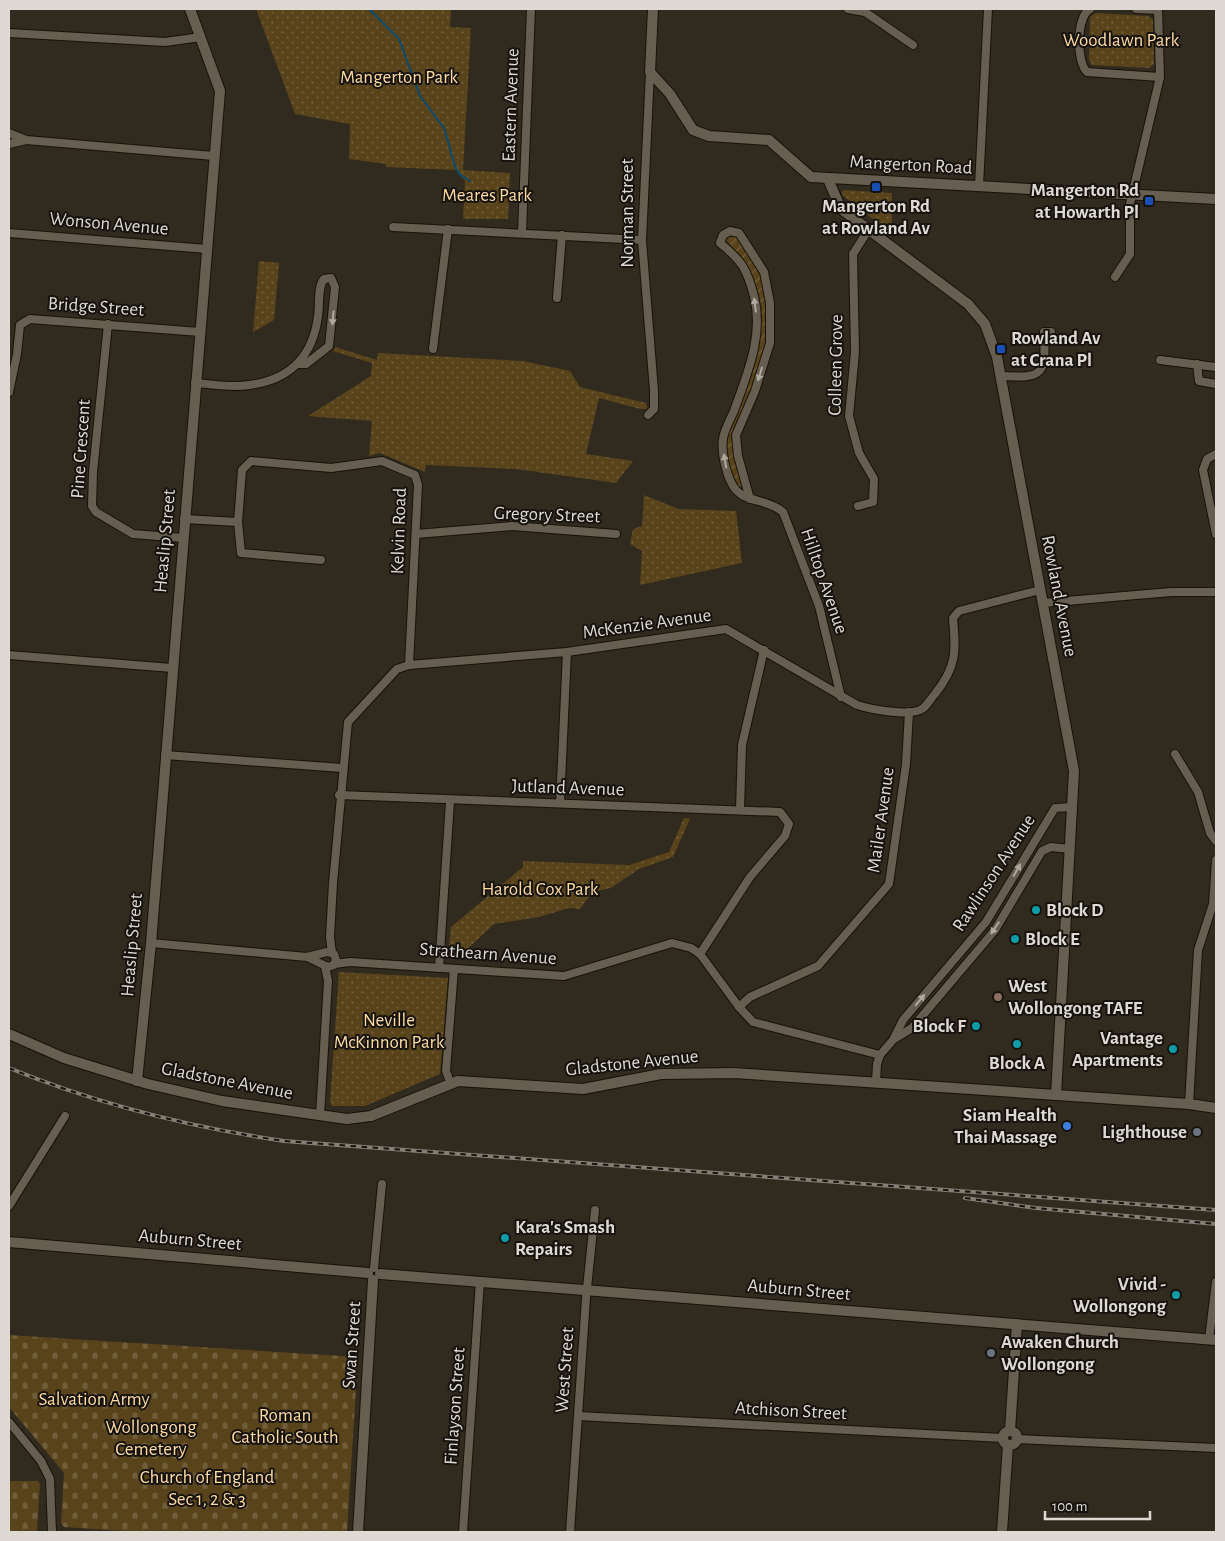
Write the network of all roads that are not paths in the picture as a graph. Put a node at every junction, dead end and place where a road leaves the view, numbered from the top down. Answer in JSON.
{"nodes":[{"id":1,"x":190,"y":9,"type":"edge"},
{"id":2,"x":532,"y":9,"type":"edge"},
{"id":3,"x":654,"y":9,"type":"edge"},
{"id":4,"x":848,"y":9,"type":"edge"},
{"id":5,"x":988,"y":9,"type":"edge"},
{"id":6,"x":1090,"y":9,"type":"edge"},
{"id":7,"x":1136,"y":9,"type":"edge"},
{"id":8,"x":1158,"y":9,"type":"edge"},
{"id":9,"x":9,"y":33,"type":"edge"},
{"id":10,"x":201,"y":36,"type":"junction"},
{"id":11,"x":913,"y":45,"type":"dead end"},
{"id":12,"x":650,"y":72,"type":"junction"},
{"id":13,"x":1160,"y":77,"type":"junction"},
{"id":14,"x":9,"y":133,"type":"edge"},
{"id":15,"x":26,"y":140,"type":"junction"},
{"id":16,"x":9,"y":144,"type":"edge"},
{"id":17,"x":214,"y":156,"type":"junction"},
{"id":18,"x":828,"y":179,"type":"junction"},
{"id":19,"x":979,"y":186,"type":"junction"},
{"id":20,"x":1133,"y":195,"type":"junction"},
{"id":21,"x":1216,"y":199,"type":"edge"},
{"id":22,"x":394,"y":227,"type":"dead end"},
{"id":23,"x":448,"y":229,"type":"junction"},
{"id":24,"x":869,"y":229,"type":"junction"},
{"id":25,"x":522,"y":232,"type":"junction"},
{"id":26,"x":9,"y":233,"type":"edge"},
{"id":27,"x":562,"y":235,"type":"junction"},
{"id":28,"x":642,"y":240,"type":"junction"},
{"id":29,"x":207,"y":248,"type":"junction"},
{"id":30,"x":1115,"y":277,"type":"dead end"},
{"id":31,"x":557,"y":298,"type":"dead end"},
{"id":32,"x":108,"y":324,"type":"junction"},
{"id":33,"x":200,"y":332,"type":"junction"},
{"id":34,"x":1051,"y":332,"type":"dead end"},
{"id":35,"x":433,"y":349,"type":"dead end"},
{"id":36,"x":1160,"y":360,"type":"dead end"},
{"id":37,"x":299,"y":364,"type":"junction"},
{"id":38,"x":1198,"y":364,"type":"junction"},
{"id":39,"x":1216,"y":367,"type":"edge"},
{"id":40,"x":1000,"y":376,"type":"junction"},
{"id":41,"x":195,"y":383,"type":"junction"},
{"id":42,"x":1216,"y":384,"type":"edge"},
{"id":43,"x":9,"y":385,"type":"edge"},
{"id":44,"x":9,"y":392,"type":"edge"},
{"id":45,"x":648,"y":415,"type":"dead end"},
{"id":46,"x":1216,"y":454,"type":"edge"},
{"id":47,"x":750,"y":499,"type":"junction"},
{"id":48,"x":873,"y":502,"type":"junction"},
{"id":49,"x":882,"y":504,"type":"dead end"},
{"id":50,"x":858,"y":506,"type":"dead end"},
{"id":51,"x":184,"y":519,"type":"junction"},
{"id":52,"x":238,"y":522,"type":"junction"},
{"id":53,"x":416,"y":534,"type":"junction"},
{"id":54,"x":616,"y":534,"type":"dead end"},
{"id":55,"x":1216,"y":534,"type":"edge"},
{"id":56,"x":183,"y":538,"type":"junction"},
{"id":57,"x":320,"y":560,"type":"dead end"},
{"id":58,"x":1040,"y":590,"type":"junction"},
{"id":59,"x":1216,"y":592,"type":"edge"},
{"id":60,"x":1043,"y":603,"type":"junction"},
{"id":61,"x":764,"y":650,"type":"junction"},
{"id":62,"x":567,"y":652,"type":"junction"},
{"id":63,"x":9,"y":655,"type":"edge"},
{"id":64,"x":409,"y":665,"type":"junction"},
{"id":65,"x":172,"y":668,"type":"junction"},
{"id":66,"x":841,"y":696,"type":"junction"},
{"id":67,"x":909,"y":712,"type":"junction"},
{"id":68,"x":1176,"y":754,"type":"dead end"},
{"id":69,"x":165,"y":755,"type":"junction"},
{"id":70,"x":342,"y":768,"type":"junction"},
{"id":71,"x":339,"y":795,"type":"junction"},
{"id":72,"x":450,"y":801,"type":"junction"},
{"id":73,"x":560,"y":803,"type":"junction"},
{"id":74,"x":1073,"y":807,"type":"junction"},
{"id":75,"x":740,"y":809,"type":"junction"},
{"id":76,"x":1216,"y":841,"type":"edge"},
{"id":77,"x":1070,"y":849,"type":"junction"},
{"id":78,"x":1216,"y":860,"type":"edge"},
{"id":79,"x":151,"y":943,"type":"junction"},
{"id":80,"x":700,"y":954,"type":"junction"},
{"id":81,"x":329,"y":960,"type":"junction"},
{"id":82,"x":439,"y":968,"type":"junction"},
{"id":83,"x":454,"y":969,"type":"junction"},
{"id":84,"x":739,"y":1007,"type":"junction"},
{"id":85,"x":9,"y":1034,"type":"edge"},
{"id":86,"x":893,"y":1040,"type":"junction"},
{"id":87,"x":880,"y":1055,"type":"junction"},
{"id":88,"x":137,"y":1081,"type":"junction"},
{"id":89,"x":450,"y":1082,"type":"junction"},
{"id":90,"x":876,"y":1082,"type":"junction"},
{"id":91,"x":1056,"y":1096,"type":"junction"},
{"id":92,"x":1190,"y":1104,"type":"junction"},
{"id":93,"x":1216,"y":1109,"type":"edge"},
{"id":94,"x":1216,"y":1114,"type":"edge"},
{"id":95,"x":65,"y":1116,"type":"dead end"},
{"id":96,"x":320,"y":1116,"type":"junction"},
{"id":97,"x":382,"y":1184,"type":"dead end"},
{"id":98,"x":9,"y":1206,"type":"edge"},
{"id":99,"x":595,"y":1210,"type":"dead end"},
{"id":100,"x":9,"y":1242,"type":"edge"},
{"id":101,"x":374,"y":1274,"type":"junction"},
{"id":102,"x":480,"y":1281,"type":"junction"},
{"id":103,"x":1216,"y":1282,"type":"edge"},
{"id":104,"x":587,"y":1290,"type":"junction"},
{"id":105,"x":1017,"y":1324,"type":"junction"},
{"id":106,"x":1212,"y":1340,"type":"edge"},
{"id":107,"x":578,"y":1416,"type":"junction"},
{"id":108,"x":9,"y":1422,"type":"edge"},
{"id":109,"x":1009,"y":1438,"type":"junction"},
{"id":110,"x":1216,"y":1448,"type":"edge"},
{"id":111,"x":52,"y":1532,"type":"edge"},
{"id":112,"x":358,"y":1532,"type":"edge"},
{"id":113,"x":463,"y":1532,"type":"edge"},
{"id":114,"x":570,"y":1532,"type":"edge"},
{"id":115,"x":1002,"y":1532,"type":"edge"}],
"edges":[{"from":1,"to":10,"type":"street","name":"Heaslip Street"},
{"from":2,"to":25,"type":"street","name":"Eastern Avenue"},
{"from":3,"to":12,"type":"street","name":"Norman Street"},
{"from":4,"to":11,"type":"street"},
{"from":5,"to":19,"type":"street"},
{"from":6,"to":13,"type":"street"},
{"from":7,"to":8,"type":"street"},
{"from":8,"to":13,"type":"street"},
{"from":9,"to":10,"type":"street"},
{"from":10,"to":17,"type":"street","name":"Heaslip Street"},
{"from":12,"to":18,"type":"street","name":"Mangerton Road"},
{"from":12,"to":28,"type":"street","name":"Norman Street"},
{"from":13,"to":20,"type":"street"},
{"from":14,"to":15,"type":"street"},
{"from":15,"to":16,"type":"street"},
{"from":15,"to":17,"type":"street"},
{"from":17,"to":29,"type":"street","name":"Heaslip Street"},
{"from":18,"to":19,"type":"street","name":"Mangerton Road"},
{"from":18,"to":24,"type":"street","name":"Rowland Avenue"},
{"from":19,"to":20,"type":"street","name":"Mangerton Road"},
{"from":20,"to":21,"type":"street","name":"Mangerton Road"},
{"from":20,"to":30,"type":"street"},
{"from":22,"to":23,"type":"street"},
{"from":23,"to":25,"type":"street"},
{"from":23,"to":35,"type":"street"},
{"from":24,"to":40,"type":"street","name":"Rowland Avenue"},
{"from":24,"to":48,"type":"street","name":"Colleen Grove"},
{"from":25,"to":27,"type":"street"},
{"from":26,"to":29,"type":"street","name":"Wonson Avenue"},
{"from":27,"to":28,"type":"street"},
{"from":27,"to":31,"type":"street"},
{"from":28,"to":45,"type":"street","name":"Norman Street"},
{"from":29,"to":33,"type":"street","name":"Heaslip Street"},
{"from":32,"to":33,"type":"street","name":"Bridge Street"},
{"from":32,"to":43,"type":"street","name":"Bridge Street"},
{"from":32,"to":56,"type":"street","name":"Pine Crescent"},
{"from":33,"to":41,"type":"street","name":"Heaslip Street"},
{"from":34,"to":40,"type":"street"},
{"from":36,"to":38,"type":"street"},
{"from":37,"to":37,"type":"street","one_way":true},
{"from":37,"to":41,"type":"street"},
{"from":38,"to":39,"type":"street"},
{"from":38,"to":42,"type":"street"},
{"from":40,"to":58,"type":"street","name":"Rowland Avenue"},
{"from":41,"to":51,"type":"street","name":"Heaslip Street"},
{"from":43,"to":44,"type":"street","name":"Bridge Street"},
{"from":46,"to":55,"type":"street"},
{"from":47,"to":47,"type":"street","name":"Hilltop Avenue","one_way":true},
{"from":47,"to":66,"type":"street","name":"Hilltop Avenue"},
{"from":48,"to":49,"type":"street"},
{"from":48,"to":50,"type":"street"},
{"from":51,"to":52,"type":"street"},
{"from":51,"to":56,"type":"street","name":"Heaslip Street"},
{"from":52,"to":53,"type":"street","name":"Kelvin Road"},
{"from":52,"to":57,"type":"street"},
{"from":53,"to":54,"type":"street","name":"Gregory Street"},
{"from":53,"to":64,"type":"street","name":"Kelvin Road"},
{"from":56,"to":65,"type":"street","name":"Heaslip Street"},
{"from":58,"to":60,"type":"street","name":"Rowland Avenue"},
{"from":58,"to":67,"type":"street"},
{"from":59,"to":60,"type":"street"},
{"from":60,"to":74,"type":"street","name":"Rowland Avenue"},
{"from":61,"to":62,"type":"street","name":"McKenzie Avenue"},
{"from":61,"to":66,"type":"street","name":"McKenzie Avenue"},
{"from":61,"to":75,"type":"street"},
{"from":62,"to":64,"type":"street","name":"McKenzie Avenue"},
{"from":62,"to":73,"type":"street"},
{"from":63,"to":65,"type":"street"},
{"from":64,"to":70,"type":"street","name":"McKenzie Avenue"},
{"from":65,"to":69,"type":"street","name":"Heaslip Street"},
{"from":66,"to":67,"type":"street","name":"McKenzie Avenue"},
{"from":67,"to":84,"type":"street","name":"Mailer Avenue"},
{"from":68,"to":76,"type":"street"},
{"from":69,"to":70,"type":"street"},
{"from":69,"to":79,"type":"street","name":"Heaslip Street"},
{"from":70,"to":71,"type":"street","name":"McKenzie Avenue"},
{"from":71,"to":72,"type":"street","name":"Jutland Avenue"},
{"from":71,"to":81,"type":"street","name":"McKenzie Avenue"},
{"from":72,"to":73,"type":"street","name":"Jutland Avenue"},
{"from":72,"to":82,"type":"street"},
{"from":73,"to":75,"type":"street","name":"Jutland Avenue"},
{"from":74,"to":77,"type":"street","name":"Rowland Avenue"},
{"from":86,"to":74,"type":"street","name":"Rawlinson Avenue","one_way":true},
{"from":75,"to":80,"type":"street","name":"Jutland Avenue"},
{"from":77,"to":86,"type":"street","name":"Rawlinson Avenue","one_way":true},
{"from":77,"to":91,"type":"street","name":"Rowland Avenue"},
{"from":78,"to":92,"type":"street"},
{"from":79,"to":81,"type":"street"},
{"from":79,"to":88,"type":"street","name":"Heaslip Street"},
{"from":80,"to":83,"type":"street","name":"Strathearn Avenue"},
{"from":80,"to":84,"type":"street"},
{"from":81,"to":82,"type":"street","name":"Strathearn Avenue"},
{"from":81,"to":96,"type":"street","name":"McKenzie Avenue"},
{"from":82,"to":83,"type":"street","name":"Strathearn Avenue"},
{"from":83,"to":89,"type":"street"},
{"from":84,"to":87,"type":"street"},
{"from":85,"to":88,"type":"street","name":"Gladstone Avenue"},
{"from":86,"to":87,"type":"street","name":"Rawlinson Avenue"},
{"from":87,"to":90,"type":"street"},
{"from":88,"to":96,"type":"street","name":"Gladstone Avenue"},
{"from":89,"to":90,"type":"street","name":"Gladstone Avenue"},
{"from":89,"to":96,"type":"street","name":"Gladstone Avenue"},
{"from":90,"to":91,"type":"street","name":"Gladstone Avenue"},
{"from":91,"to":92,"type":"street","name":"Gladstone Avenue"},
{"from":92,"to":93,"type":"street","name":"Gladstone Avenue"},
{"from":93,"to":94,"type":"street"},
{"from":95,"to":98,"type":"street"},
{"from":97,"to":101,"type":"street","name":"Swan Street"},
{"from":99,"to":104,"type":"street","name":"West Street"},
{"from":100,"to":101,"type":"street","name":"Auburn Street"},
{"from":101,"to":102,"type":"street","name":"Auburn Street"},
{"from":101,"to":112,"type":"street","name":"Swan Street"},
{"from":102,"to":104,"type":"street","name":"Auburn Street"},
{"from":102,"to":113,"type":"street","name":"Finlayson Street"},
{"from":103,"to":106,"type":"street"},
{"from":104,"to":105,"type":"street","name":"Auburn Street"},
{"from":104,"to":107,"type":"street","name":"West Street"},
{"from":105,"to":106,"type":"street","name":"Auburn Street"},
{"from":105,"to":109,"type":"street"},
{"from":107,"to":109,"type":"street","name":"Atchison Street"},
{"from":107,"to":114,"type":"street","name":"West Street"},
{"from":108,"to":111,"type":"street"},
{"from":109,"to":110,"type":"street","name":"Atchison Street"},
{"from":109,"to":115,"type":"street"}]}
